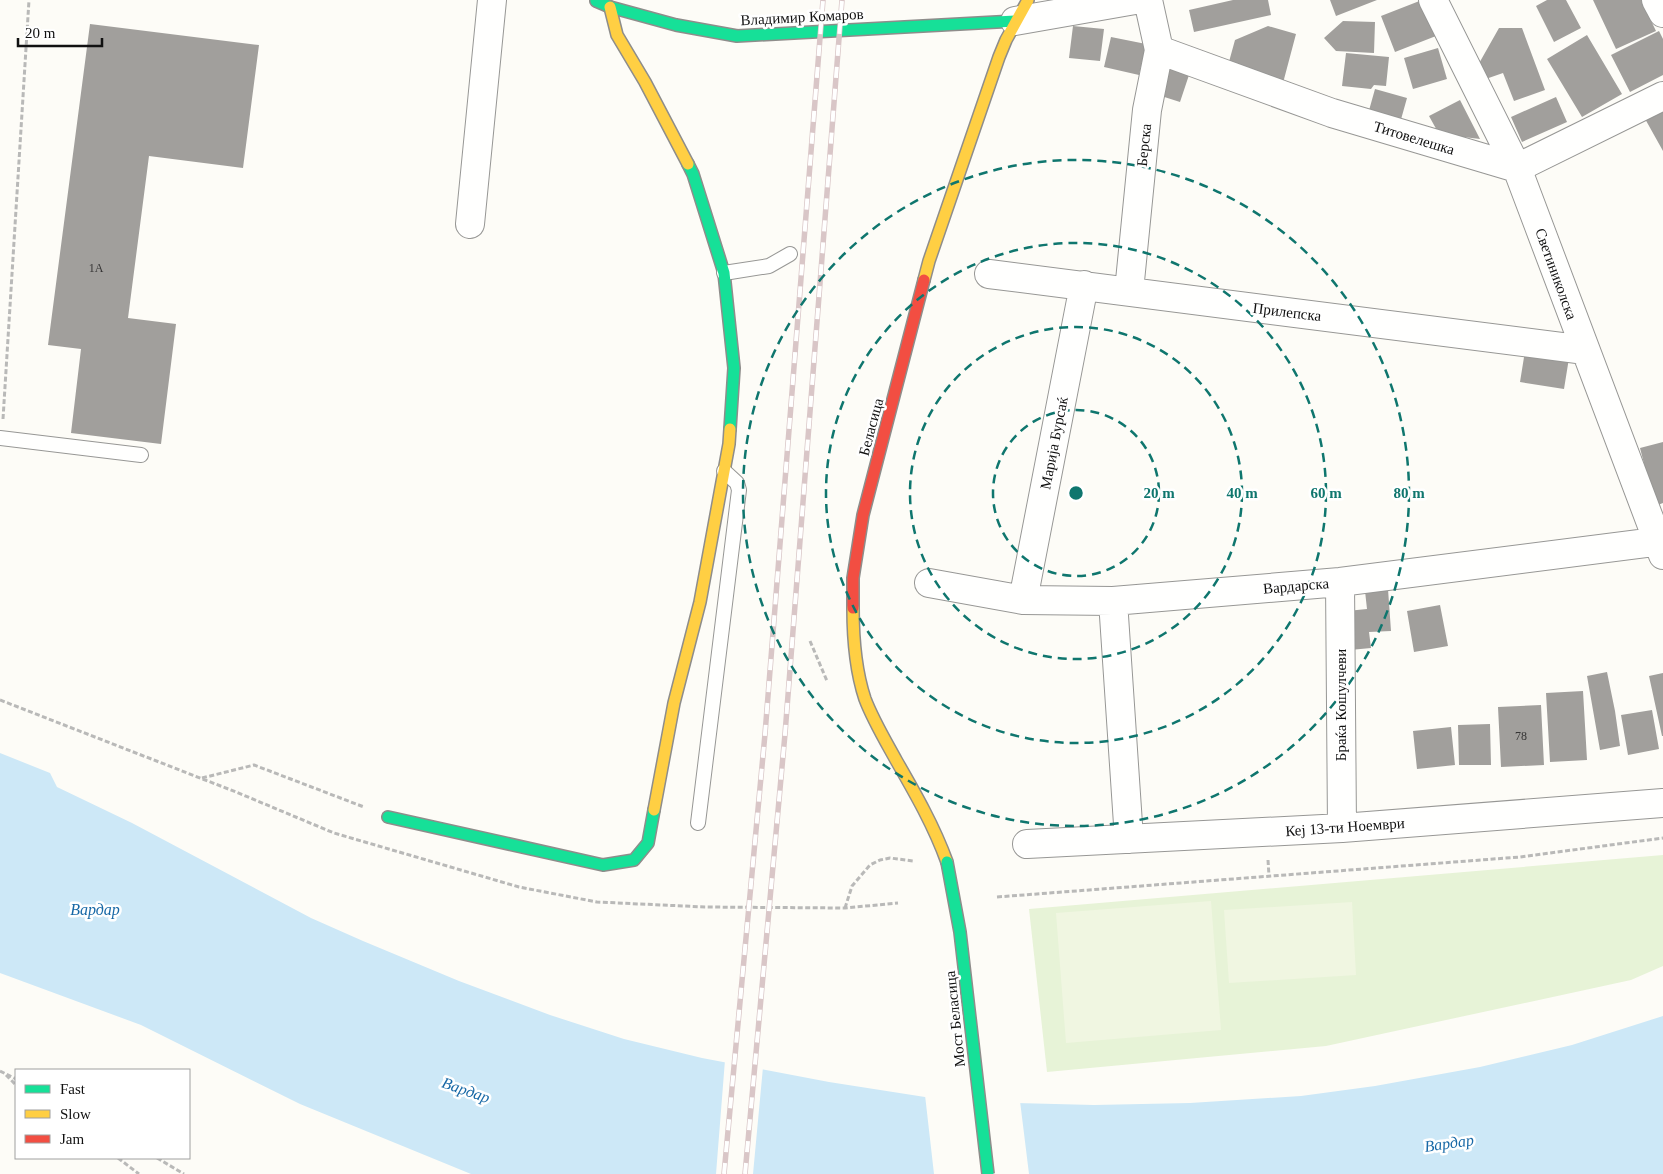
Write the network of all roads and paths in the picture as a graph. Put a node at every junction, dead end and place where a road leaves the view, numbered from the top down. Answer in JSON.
{"nodes":[{"id":1,"x":29,"y":0,"type":"edge"},
{"id":2,"x":492,"y":0,"type":"edge"},
{"id":3,"x":595,"y":0,"type":"edge"},
{"id":4,"x":1135,"y":0,"type":"edge"},
{"id":5,"x":1148,"y":0,"type":"edge"},
{"id":6,"x":1432,"y":0,"type":"edge"},
{"id":7,"x":1656,"y":0,"type":"edge"},
{"id":8,"x":610,"y":7,"type":"junction"},
{"id":9,"x":1022,"y":10,"type":"edge"},
{"id":10,"x":1663,"y":13,"type":"edge"},
{"id":11,"x":1159,"y":50,"type":"junction"},
{"id":12,"x":1663,"y":96,"type":"edge"},
{"id":13,"x":1517,"y":168,"type":"junction"},
{"id":14,"x":470,"y":224,"type":"dead end"},
{"id":15,"x":790,"y":254,"type":"dead end"},
{"id":16,"x":724,"y":274,"type":"junction"},
{"id":17,"x":989,"y":274,"type":"dead end"},
{"id":18,"x":1084,"y":286,"type":"junction"},
{"id":19,"x":1129,"y":291,"type":"junction"},
{"id":20,"x":1585,"y":350,"type":"junction"},
{"id":21,"x":1,"y":438,"type":"edge"},
{"id":22,"x":141,"y":455,"type":"dead end"},
{"id":23,"x":724,"y":472,"type":"junction"},
{"id":24,"x":1661,"y":546,"type":"edge"},
{"id":25,"x":1340,"y":582,"type":"junction"},
{"id":26,"x":929,"y":583,"type":"dead end"},
{"id":27,"x":1023,"y":600,"type":"junction"},
{"id":28,"x":1113,"y":601,"type":"junction"},
{"id":29,"x":810,"y":641,"type":"dead end"},
{"id":30,"x":827,"y":681,"type":"dead end"},
{"id":31,"x":201,"y":778,"type":"dead end"},
{"id":32,"x":1663,"y":803,"type":"edge"},
{"id":33,"x":388,"y":816,"type":"joint"},
{"id":34,"x":698,"y":823,"type":"dead end"},
{"id":35,"x":1342,"y":828,"type":"junction"},
{"id":36,"x":1663,"y":838,"type":"edge"},
{"id":37,"x":1129,"y":839,"type":"junction"},
{"id":38,"x":1028,"y":844,"type":"dead end"},
{"id":39,"x":913,"y":861,"type":"dead end"},
{"id":40,"x":947,"y":862,"type":"joint"},
{"id":41,"x":997,"y":897,"type":"dead end"},
{"id":42,"x":845,"y":908,"type":"dead end"},
{"id":43,"x":0,"y":1071,"type":"edge"},
{"id":44,"x":6,"y":1074,"type":"junction"},
{"id":45,"x":15,"y":1078,"type":"edge"},
{"id":46,"x":15,"y":1084,"type":"edge"},
{"id":47,"x":119,"y":1159,"type":"edge"},
{"id":48,"x":159,"y":1159,"type":"edge"},
{"id":49,"x":139,"y":1174,"type":"edge"},
{"id":50,"x":184,"y":1174,"type":"edge"},
{"id":51,"x":988,"y":1174,"type":"edge"}],
"edges":[{"from":1,"to":21,"type":"path"},
{"from":2,"to":14,"type":"street"},
{"from":3,"to":8,"type":"street","name":"Владимир Комаров"},
{"from":4,"to":9,"type":"street"},
{"from":5,"to":11,"type":"street","name":"Берска"},
{"from":6,"to":13,"type":"street","name":"Светиниколска"},
{"from":7,"to":10,"type":"street"},
{"from":8,"to":9,"type":"street","name":"Владимир Комаров"},
{"from":8,"to":16,"type":"street"},
{"from":9,"to":40,"type":"street","name":"Беласица"},
{"from":11,"to":13,"type":"street","name":"Титовелешка"},
{"from":11,"to":19,"type":"street","name":"Берска"},
{"from":12,"to":13,"type":"street"},
{"from":13,"to":20,"type":"street","name":"Светиниколска"},
{"from":15,"to":16,"type":"lane"},
{"from":16,"to":23,"type":"street"},
{"from":17,"to":18,"type":"street","name":"Прилепска"},
{"from":18,"to":19,"type":"street","name":"Прилепска"},
{"from":18,"to":27,"type":"street","name":"Марија Бурсаќ"},
{"from":19,"to":20,"type":"street","name":"Прилепска"},
{"from":20,"to":24,"type":"street","name":"Светиниколска"},
{"from":21,"to":22,"type":"lane"},
{"from":23,"to":33,"type":"street"},
{"from":23,"to":34,"type":"lane"},
{"from":24,"to":25,"type":"street","name":"Вардарска"},
{"from":25,"to":28,"type":"street","name":"Вардарска"},
{"from":25,"to":35,"type":"street","name":"Браќа Кошулчеви"},
{"from":26,"to":27,"type":"street","name":"Вардарска"},
{"from":27,"to":28,"type":"street","name":"Вардарска"},
{"from":28,"to":37,"type":"street"},
{"from":29,"to":30,"type":"path"},
{"from":31,"to":33,"type":"path"},
{"from":32,"to":35,"type":"street","name":"Кеј 13-ти Ноември"},
{"from":35,"to":37,"type":"street","name":"Кеј 13-ти Ноември"},
{"from":36,"to":41,"type":"path"},
{"from":37,"to":38,"type":"street","name":"Кеј 13-ти Ноември"},
{"from":39,"to":42,"type":"path"},
{"from":40,"to":51,"type":"street","name":"Мост Беласица","bridge":true},
{"from":43,"to":44,"type":"path"},
{"from":44,"to":45,"type":"path"},
{"from":44,"to":46,"type":"path"},
{"from":47,"to":49,"type":"path"},
{"from":48,"to":50,"type":"path"}]}
